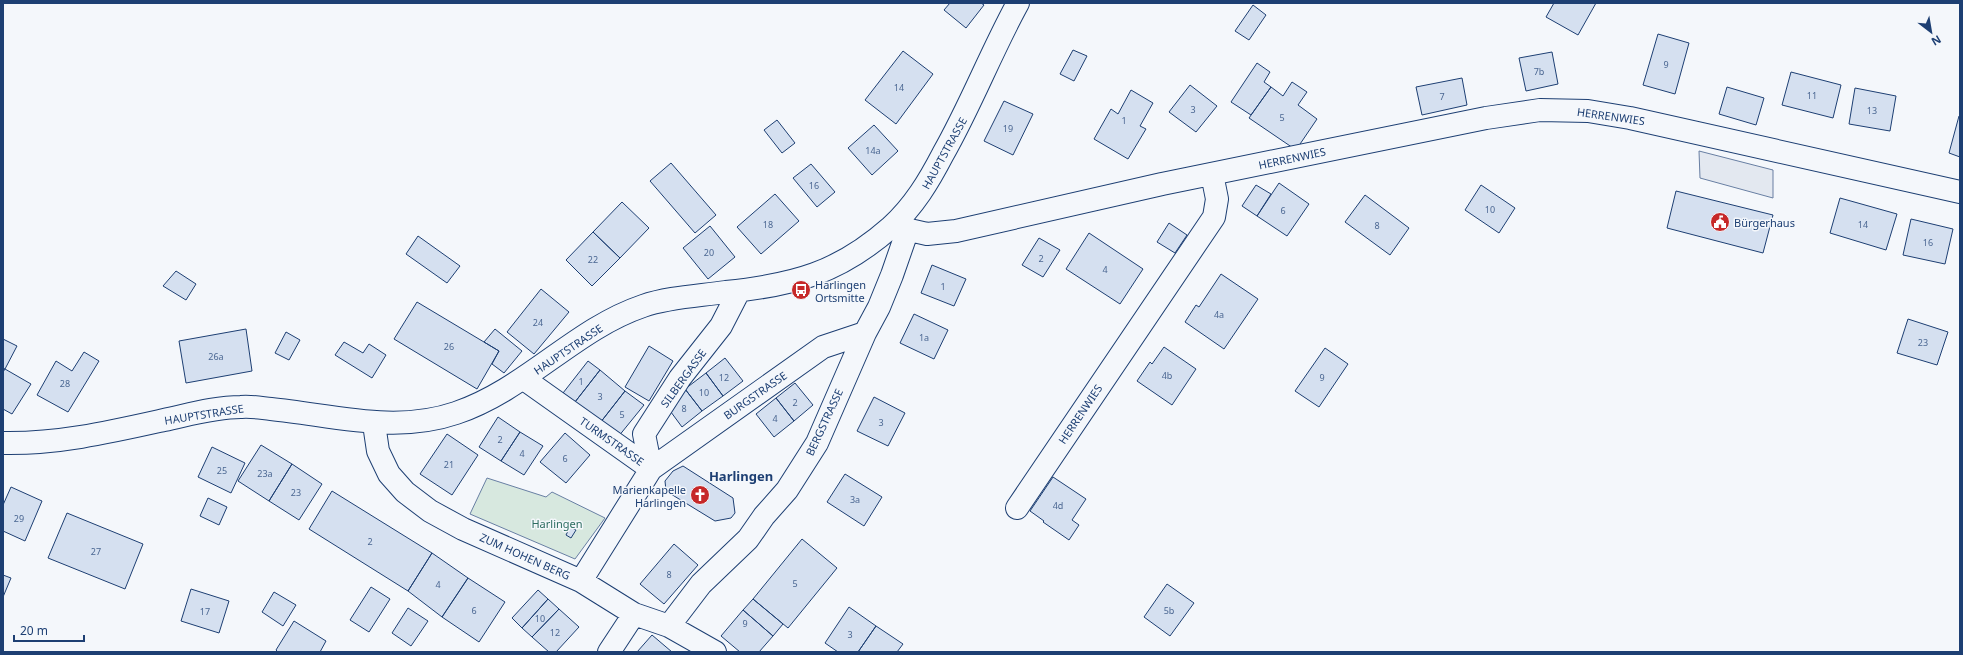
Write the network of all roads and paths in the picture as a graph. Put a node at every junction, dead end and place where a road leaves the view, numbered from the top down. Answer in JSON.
{"nodes":[{"id":1,"x":1018,"y":3,"type":"edge"},
{"id":2,"x":1212,"y":174,"type":"junction"},
{"id":3,"x":1960,"y":192,"type":"edge"},
{"id":4,"x":900,"y":227,"type":"junction"},
{"id":5,"x":739,"y":291,"type":"junction"},
{"id":6,"x":865,"y":333,"type":"junction"},
{"id":7,"x":524,"y":378,"type":"junction"},
{"id":8,"x":374,"y":424,"type":"junction"},
{"id":9,"x":3,"y":443,"type":"edge"},
{"id":10,"x":651,"y":469,"type":"junction"},
{"id":11,"x":1017,"y":508,"type":"dead end"},
{"id":12,"x":581,"y":581,"type":"junction"},
{"id":13,"x":634,"y":614,"type":"junction"},
{"id":14,"x":669,"y":626,"type":"junction"},
{"id":15,"x":609,"y":652,"type":"edge"},
{"id":16,"x":715,"y":652,"type":"edge"}],
"edges":[{"from":1,"to":4,"type":"street","name":"HAUPTSTRASSE"},
{"from":2,"to":3,"type":"street","name":"HERRENWIES"},
{"from":2,"to":4,"type":"street","name":"HERRENWIES"},
{"from":2,"to":11,"type":"street","name":"HERRENWIES"},
{"from":4,"to":5,"type":"street","name":"HAUPTSTRASSE"},
{"from":4,"to":6,"type":"street","name":"BERGSTRASSE"},
{"from":5,"to":7,"type":"street","name":"HAUPTSTRASSE"},
{"from":5,"to":10,"type":"street","name":"SILBERGASSE"},
{"from":6,"to":10,"type":"street","name":"BURGSTRASSE"},
{"from":6,"to":14,"type":"street","name":"BERGSTRASSE"},
{"from":7,"to":8,"type":"street","name":"HAUPTSTRASSE"},
{"from":7,"to":10,"type":"street","name":"TURMSTRASSE"},
{"from":8,"to":9,"type":"street","name":"HAUPTSTRASSE"},
{"from":8,"to":12,"type":"street","name":"ZUM HOHEN BERG"},
{"from":10,"to":12,"type":"street","name":"TURMSTRASSE"},
{"from":12,"to":13,"type":"street","name":"ZUM HOHEN BERG"},
{"from":13,"to":14,"type":"street","name":"ZUM HOHEN BERG"},
{"from":13,"to":15,"type":"street"},
{"from":14,"to":16,"type":"street","name":"ZUM HOHEN BERG"}]}
